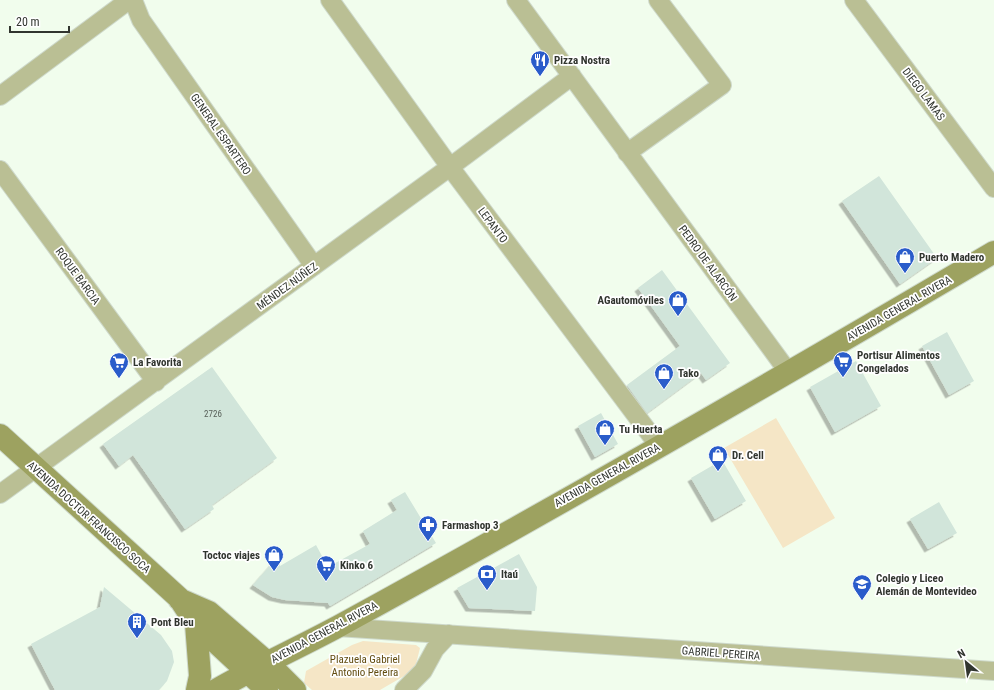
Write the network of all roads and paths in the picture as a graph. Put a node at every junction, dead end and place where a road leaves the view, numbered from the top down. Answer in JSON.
{"nodes":[{"id":1,"x":129,"y":0,"type":"edge"},
{"id":2,"x":133,"y":0,"type":"edge"},
{"id":3,"x":330,"y":0,"type":"edge"},
{"id":4,"x":516,"y":0,"type":"edge"},
{"id":5,"x":658,"y":0,"type":"edge"},
{"id":6,"x":854,"y":0,"type":"edge"},
{"id":7,"x":572,"y":76,"type":"junction"},
{"id":8,"x":0,"y":96,"type":"edge"},
{"id":9,"x":627,"y":153,"type":"junction"},
{"id":10,"x":450,"y":167,"type":"junction"},
{"id":11,"x":0,"y":170,"type":"edge"},
{"id":12,"x":994,"y":188,"type":"edge"},
{"id":13,"x":994,"y":252,"type":"edge"},
{"id":14,"x":314,"y":266,"type":"junction"},
{"id":15,"x":789,"y":373,"type":"junction"},
{"id":16,"x":156,"y":382,"type":"junction"},
{"id":17,"x":0,"y":435,"type":"edge"},
{"id":18,"x":659,"y":446,"type":"junction"},
{"id":19,"x":36,"y":468,"type":"junction"},
{"id":20,"x":0,"y":494,"type":"edge"},
{"id":21,"x":179,"y":598,"type":"junction"},
{"id":22,"x":196,"y":624,"type":"junction"},
{"id":23,"x":337,"y":627,"type":"junction"},
{"id":24,"x":449,"y":634,"type":"junction"},
{"id":25,"x":267,"y":662,"type":"junction"},
{"id":26,"x":994,"y":671,"type":"edge"},
{"id":27,"x":247,"y":672,"type":"junction"},
{"id":28,"x":197,"y":690,"type":"edge"},
{"id":29,"x":216,"y":690,"type":"edge"},
{"id":30,"x":267,"y":690,"type":"edge"},
{"id":31,"x":295,"y":690,"type":"edge"},
{"id":32,"x":404,"y":690,"type":"edge"}],
"edges":[{"from":1,"to":8,"type":"street"},
{"from":2,"to":14,"type":"street","name":"GENERAL ESPARTERO"},
{"from":3,"to":10,"type":"street","name":"LEPANTO"},
{"from":4,"to":7,"type":"street","name":"PEDRO DE ALARCÓN"},
{"from":5,"to":9,"type":"street"},
{"from":6,"to":12,"type":"street","name":"DIEGO LAMAS"},
{"from":7,"to":9,"type":"street","name":"PEDRO DE ALARCÓN"},
{"from":7,"to":10,"type":"street","name":"MÉNDEZ NÚÑEZ"},
{"from":9,"to":15,"type":"street","name":"PEDRO DE ALARCÓN"},
{"from":10,"to":14,"type":"street","name":"MÉNDEZ NÚÑEZ"},
{"from":10,"to":18,"type":"street","name":"LEPANTO"},
{"from":11,"to":16,"type":"street","name":"ROQUE BARCIA"},
{"from":13,"to":15,"type":"main road","name":"AVENIDA GENERAL RIVERA"},
{"from":14,"to":16,"type":"street","name":"MÉNDEZ NÚÑEZ"},
{"from":15,"to":18,"type":"main road","name":"AVENIDA GENERAL RIVERA"},
{"from":16,"to":19,"type":"street","name":"MÉNDEZ NÚÑEZ"},
{"from":17,"to":19,"type":"main road","name":"AVENIDA DOCTOR FRANCISCO SOCA"},
{"from":18,"to":23,"type":"main road","name":"AVENIDA GENERAL RIVERA"},
{"from":19,"to":20,"type":"street","name":"MÉNDEZ NÚÑEZ"},
{"from":19,"to":21,"type":"main road","name":"AVENIDA DOCTOR FRANCISCO SOCA"},
{"from":21,"to":22,"type":"main road","name":"AVENIDA DOCTOR FRANCISCO SOCA"},
{"from":21,"to":25,"type":"main road","name":"AVENIDA DOCTOR FRANCISCO SOCA"},
{"from":22,"to":27,"type":"main road","name":"AVENIDA DOCTOR FRANCISCO SOCA"},
{"from":22,"to":28,"type":"main road"},
{"from":23,"to":24,"type":"street","name":"GABRIEL PEREIRA"},
{"from":23,"to":25,"type":"main road","name":"AVENIDA GENERAL RIVERA"},
{"from":24,"to":26,"type":"street","name":"GABRIEL PEREIRA"},
{"from":24,"to":32,"type":"street"},
{"from":25,"to":27,"type":"main road","name":"AVENIDA GENERAL RIVERA"},
{"from":25,"to":31,"type":"main road","name":"AVENIDA DOCTOR FRANCISCO SOCA"},
{"from":27,"to":29,"type":"main road","name":"AVENIDA GENERAL RIVERA"},
{"from":27,"to":30,"type":"main road","name":"AVENIDA DOCTOR FRANCISCO SOCA"}]}
